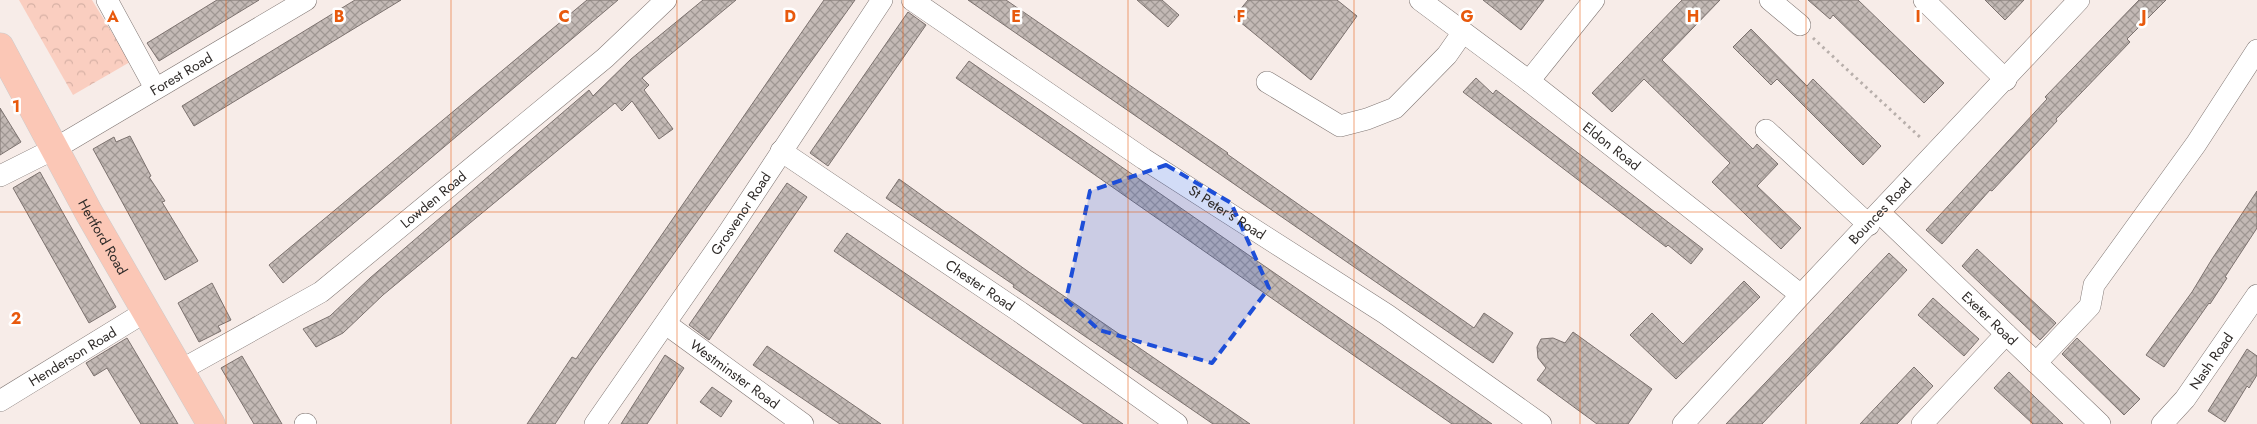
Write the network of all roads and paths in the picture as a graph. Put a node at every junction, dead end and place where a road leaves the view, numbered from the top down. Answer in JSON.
{"nodes":[{"id":1,"x":107,"y":0,"type":"edge"},
{"id":2,"x":306,"y":0,"type":"edge"},
{"id":3,"x":666,"y":0,"type":"edge"},
{"id":4,"x":882,"y":0,"type":"edge"},
{"id":5,"x":912,"y":0,"type":"edge"},
{"id":6,"x":1420,"y":0,"type":"edge"},
{"id":7,"x":1594,"y":0,"type":"edge"},
{"id":8,"x":1770,"y":0,"type":"edge"},
{"id":9,"x":1924,"y":0,"type":"edge"},
{"id":10,"x":2079,"y":0,"type":"edge"},
{"id":11,"x":1800,"y":25,"type":"joint"},
{"id":12,"x":1463,"y":32,"type":"junction"},
{"id":13,"x":2257,"y":50,"type":"edge"},
{"id":14,"x":1,"y":51,"type":"edge"},
{"id":15,"x":2006,"y":80,"type":"junction"},
{"id":16,"x":1529,"y":81,"type":"junction"},
{"id":17,"x":1267,"y":82,"type":"dead end"},
{"id":18,"x":156,"y":88,"type":"junction"},
{"id":19,"x":1766,"y":130,"type":"dead end"},
{"id":20,"x":56,"y":148,"type":"junction"},
{"id":21,"x":781,"y":151,"type":"junction"},
{"id":22,"x":1937,"y":152,"type":"junction"},
{"id":23,"x":0,"y":176,"type":"edge"},
{"id":24,"x":1875,"y":219,"type":"junction"},
{"id":25,"x":1801,"y":295,"type":"junction"},
{"id":26,"x":2257,"y":295,"type":"edge"},
{"id":27,"x":145,"y":312,"type":"junction"},
{"id":28,"x":666,"y":324,"type":"junction"},
{"id":29,"x":2006,"y":334,"type":"junction"},
{"id":30,"x":2036,"y":363,"type":"junction"},
{"id":31,"x":179,"y":371,"type":"junction"},
{"id":32,"x":0,"y":401,"type":"edge"},
{"id":33,"x":211,"y":424,"type":"edge"},
{"id":34,"x":595,"y":424,"type":"edge"},
{"id":35,"x":803,"y":424,"type":"edge"},
{"id":36,"x":1177,"y":424,"type":"edge"},
{"id":37,"x":1541,"y":424,"type":"edge"},
{"id":38,"x":1683,"y":424,"type":"edge"},
{"id":39,"x":1922,"y":424,"type":"edge"},
{"id":40,"x":2100,"y":424,"type":"edge"},
{"id":41,"x":2162,"y":424,"type":"edge"}],
"edges":[{"from":1,"to":18,"type":"street"},
{"from":2,"to":18,"type":"street","name":"Forest Road"},
{"from":3,"to":31,"type":"street","name":"Lowden Road"},
{"from":4,"to":21,"type":"street","name":"Grosvenor Road"},
{"from":5,"to":37,"type":"street","name":"St Peter's Road"},
{"from":6,"to":12,"type":"street","name":"Eldon Road"},
{"from":7,"to":16,"type":"street"},
{"from":8,"to":11,"type":"street"},
{"from":9,"to":15,"type":"street"},
{"from":10,"to":15,"type":"street","name":"Bounces Road"},
{"from":11,"to":22,"type":"path"},
{"from":12,"to":16,"type":"street","name":"Eldon Road"},
{"from":12,"to":17,"type":"street"},
{"from":13,"to":30,"type":"street"},
{"from":14,"to":20,"type":"main road","name":"Hertford Road"},
{"from":15,"to":22,"type":"street","name":"Bounces Road"},
{"from":16,"to":25,"type":"street","name":"Eldon Road"},
{"from":18,"to":20,"type":"street","name":"Forest Road"},
{"from":19,"to":24,"type":"street","name":"Exeter Road"},
{"from":20,"to":23,"type":"street","name":"Forest Road"},
{"from":20,"to":27,"type":"main road","name":"Hertford Road"},
{"from":21,"to":28,"type":"street","name":"Grosvenor Road"},
{"from":21,"to":36,"type":"street","name":"Chester Road"},
{"from":22,"to":24,"type":"street","name":"Bounces Road"},
{"from":24,"to":25,"type":"street","name":"Bounces Road"},
{"from":24,"to":29,"type":"street","name":"Exeter Road"},
{"from":25,"to":38,"type":"street","name":"Bounces Road"},
{"from":26,"to":41,"type":"street","name":"Nash Road"},
{"from":27,"to":31,"type":"main road","name":"Hertford Road"},
{"from":27,"to":32,"type":"street","name":"Henderson Road"},
{"from":28,"to":34,"type":"street","name":"Grosvenor Road"},
{"from":28,"to":35,"type":"street","name":"Westminster Road"},
{"from":29,"to":30,"type":"street","name":"Exeter Road"},
{"from":29,"to":39,"type":"street"},
{"from":30,"to":40,"type":"street","name":"Exeter Road"},
{"from":31,"to":33,"type":"main road","name":"Hertford Road"}]}
